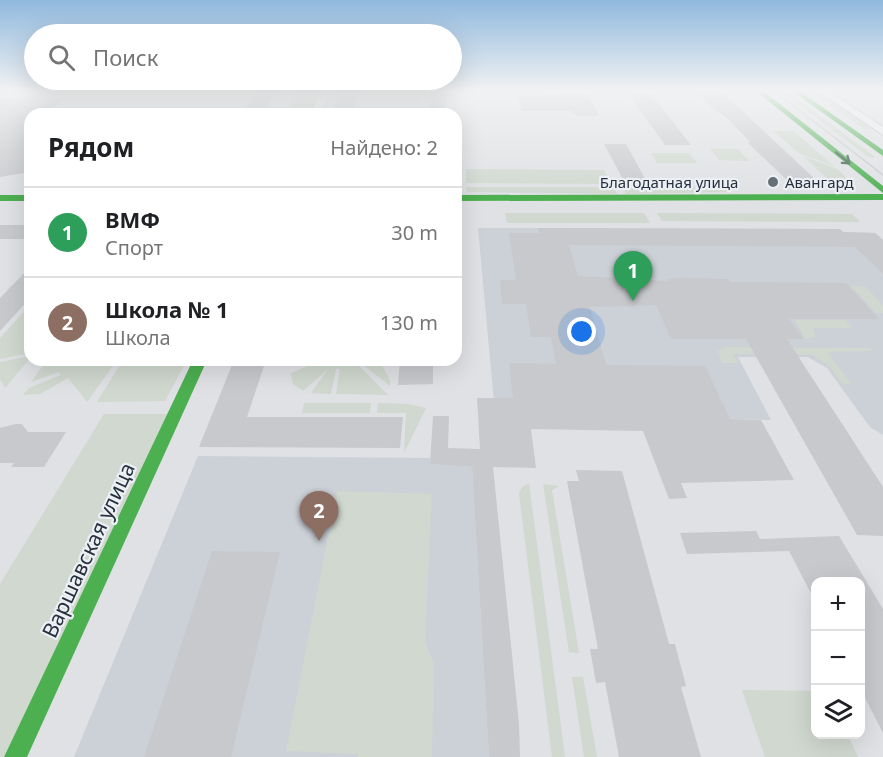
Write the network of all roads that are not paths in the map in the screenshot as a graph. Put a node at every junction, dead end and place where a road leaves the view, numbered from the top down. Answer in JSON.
{"nodes":[{"id":1,"x":803,"y":125,"type":"edge"},
{"id":2,"x":843,"y":125,"type":"edge"},
{"id":3,"x":883,"y":154,"type":"edge"},
{"id":4,"x":883,"y":190,"type":"edge"},
{"id":5,"x":883,"y":197,"type":"edge"},
{"id":6,"x":0,"y":198,"type":"edge"},
{"id":7,"x":24,"y":198,"type":"edge"},
{"id":8,"x":462,"y":198,"type":"edge"},
{"id":9,"x":883,"y":206,"type":"edge"},
{"id":10,"x":0,"y":207,"type":"edge"},
{"id":11,"x":24,"y":207,"type":"edge"},
{"id":12,"x":462,"y":207,"type":"edge"},
{"id":13,"x":197,"y":366,"type":"edge"},
{"id":14,"x":15,"y":757,"type":"edge"}],
"edges":[{"from":1,"to":4,"type":"main road","one_way":true},
{"from":2,"to":3,"type":"main road"},
{"from":5,"to":8,"type":"main road","name":"Благодатная улица"},
{"from":6,"to":7,"type":"main road"},
{"from":9,"to":12,"type":"main road","name":"Благодатная улица"},
{"from":10,"to":11,"type":"main road"},
{"from":13,"to":14,"type":"main road","name":"Варшавская улица"}]}
